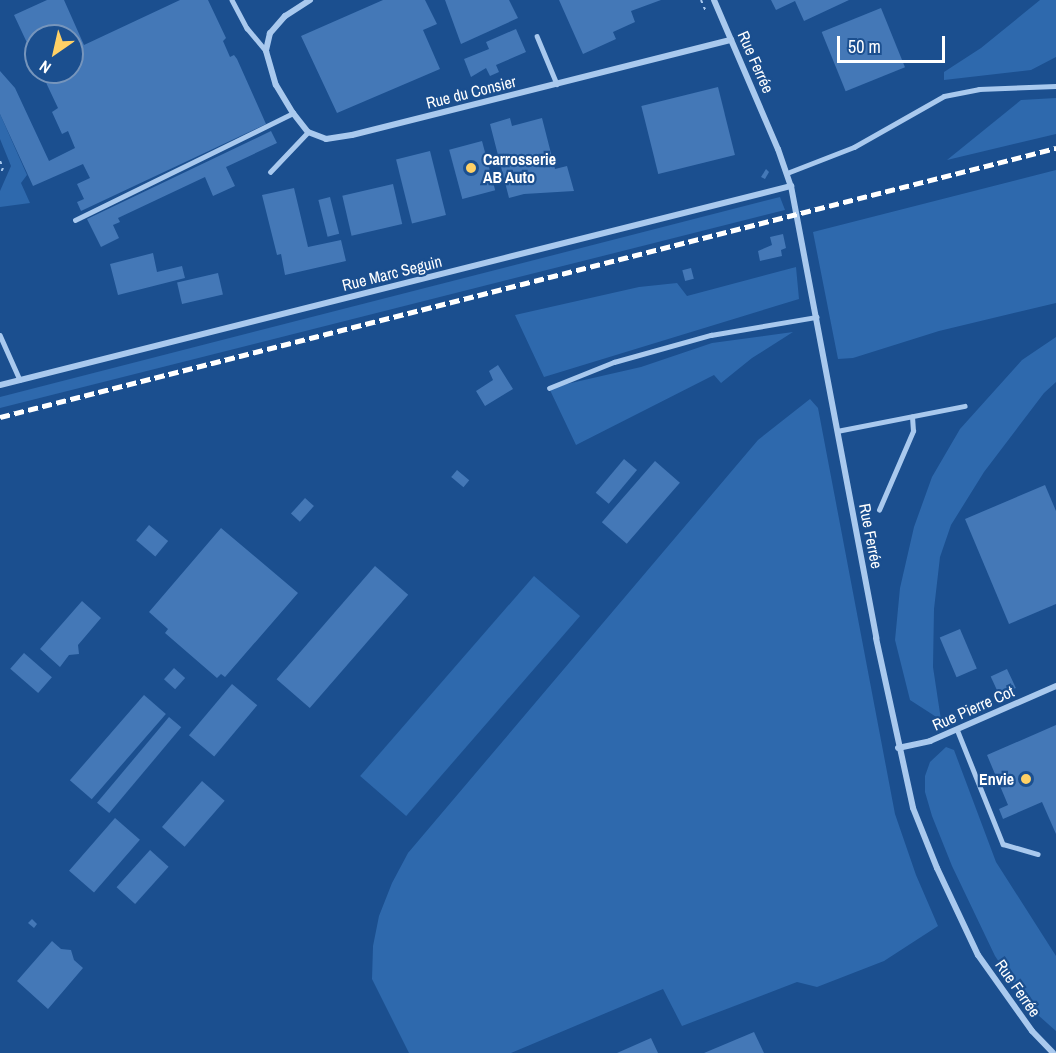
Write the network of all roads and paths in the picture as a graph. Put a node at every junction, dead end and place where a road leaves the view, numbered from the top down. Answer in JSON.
{"nodes":[{"id":1,"x":232,"y":0,"type":"edge"},
{"id":2,"x":310,"y":0,"type":"edge"},
{"id":3,"x":714,"y":0,"type":"edge"},
{"id":4,"x":537,"y":36,"type":"dead end"},
{"id":5,"x":731,"y":40,"type":"junction"},
{"id":6,"x":266,"y":51,"type":"junction"},
{"id":7,"x":556,"y":84,"type":"junction"},
{"id":8,"x":1056,"y":86,"type":"edge"},
{"id":9,"x":293,"y":113,"type":"junction"},
{"id":10,"x":308,"y":132,"type":"junction"},
{"id":11,"x":0,"y":161,"type":"edge"},
{"id":12,"x":270,"y":172,"type":"dead end"},
{"id":13,"x":787,"y":173,"type":"junction"},
{"id":14,"x":0,"y":174,"type":"edge"},
{"id":15,"x":791,"y":186,"type":"junction"},
{"id":16,"x":75,"y":220,"type":"dead end"},
{"id":17,"x":816,"y":317,"type":"junction"},
{"id":18,"x":0,"y":335,"type":"edge"},
{"id":19,"x":20,"y":380,"type":"junction"},
{"id":20,"x":0,"y":385,"type":"edge"},
{"id":21,"x":549,"y":388,"type":"dead end"},
{"id":22,"x":965,"y":406,"type":"dead end"},
{"id":23,"x":912,"y":417,"type":"junction"},
{"id":24,"x":837,"y":430,"type":"junction"},
{"id":25,"x":879,"y":510,"type":"dead end"},
{"id":26,"x":1056,"y":686,"type":"edge"},
{"id":27,"x":957,"y":729,"type":"junction"},
{"id":28,"x":898,"y":748,"type":"junction"},
{"id":29,"x":1038,"y":854,"type":"dead end"},
{"id":30,"x":1053,"y":1053,"type":"edge"}],
"edges":[{"from":1,"to":6,"type":"lane"},
{"from":2,"to":6,"type":"street"},
{"from":3,"to":5,"type":"street","name":"Rue Ferrée"},
{"from":4,"to":7,"type":"lane"},
{"from":5,"to":7,"type":"street","name":"Rue du Consier"},
{"from":5,"to":13,"type":"street","name":"Rue Ferrée"},
{"from":6,"to":9,"type":"street"},
{"from":7,"to":10,"type":"street","name":"Rue du Consier"},
{"from":8,"to":13,"type":"lane"},
{"from":9,"to":10,"type":"street"},
{"from":9,"to":16,"type":"lane"},
{"from":10,"to":12,"type":"lane"},
{"from":11,"to":14,"type":"path"},
{"from":13,"to":15,"type":"street","name":"Rue Ferrée"},
{"from":15,"to":17,"type":"street","name":"Rue Ferrée"},
{"from":15,"to":19,"type":"street","name":"Rue Marc Seguin"},
{"from":17,"to":21,"type":"lane"},
{"from":17,"to":24,"type":"street","name":"Rue Ferrée"},
{"from":18,"to":19,"type":"lane"},
{"from":19,"to":20,"type":"street","name":"Rue Marc Seguin"},
{"from":22,"to":23,"type":"lane"},
{"from":23,"to":24,"type":"lane"},
{"from":23,"to":25,"type":"lane"},
{"from":24,"to":28,"type":"street","name":"Rue Ferrée"},
{"from":26,"to":27,"type":"street","name":"Rue Pierre Cot"},
{"from":27,"to":28,"type":"street","name":"Rue Pierre Cot"},
{"from":27,"to":29,"type":"lane"},
{"from":28,"to":30,"type":"street","name":"Rue Ferrée"}]}
